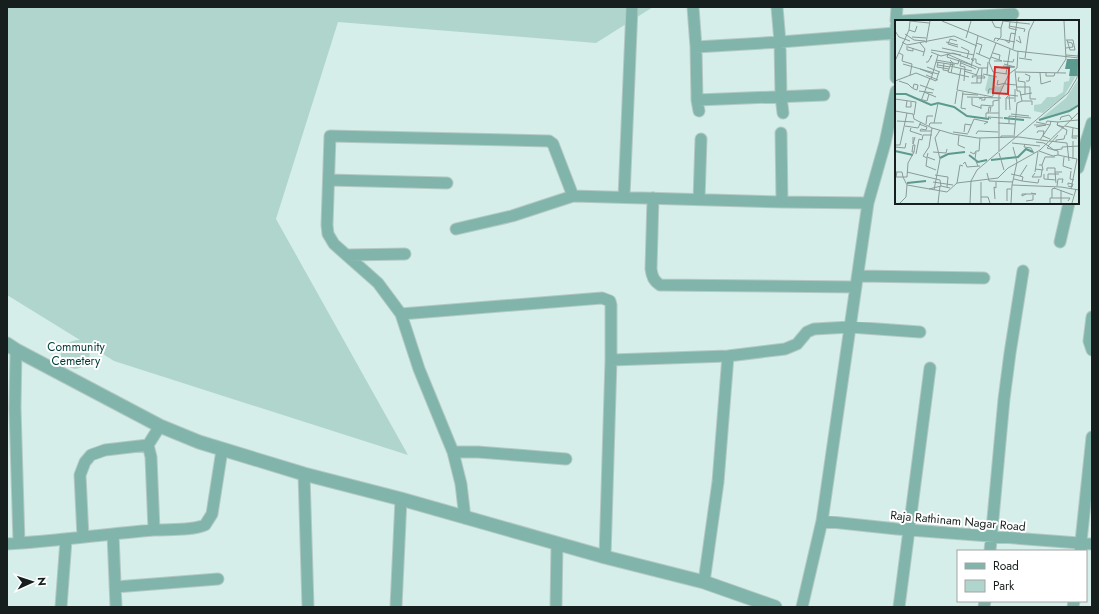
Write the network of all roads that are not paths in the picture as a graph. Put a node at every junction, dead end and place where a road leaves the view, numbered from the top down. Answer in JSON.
{"nodes":[{"id":1,"x":632,"y":7,"type":"edge"},
{"id":2,"x":693,"y":7,"type":"edge"},
{"id":3,"x":777,"y":7,"type":"edge"},
{"id":4,"x":897,"y":7,"type":"edge"},
{"id":5,"x":1013,"y":14,"type":"edge"},
{"id":6,"x":896,"y":20,"type":"edge"},
{"id":7,"x":918,"y":20,"type":"edge"},
{"id":8,"x":895,"y":33,"type":"edge"},
{"id":9,"x":780,"y":42,"type":"junction"},
{"id":10,"x":696,"y":47,"type":"junction"},
{"id":11,"x":824,"y":96,"type":"dead end"},
{"id":12,"x":895,"y":96,"type":"edge"},
{"id":13,"x":781,"y":97,"type":"junction"},
{"id":14,"x":783,"y":113,"type":"dead end"},
{"id":15,"x":1092,"y":123,"type":"edge"},
{"id":16,"x":781,"y":133,"type":"dead end"},
{"id":17,"x":701,"y":139,"type":"dead end"},
{"id":18,"x":1079,"y":165,"type":"edge"},
{"id":19,"x":329,"y":180,"type":"junction"},
{"id":20,"x":447,"y":183,"type":"dead end"},
{"id":21,"x":573,"y":196,"type":"junction"},
{"id":22,"x":624,"y":197,"type":"junction"},
{"id":23,"x":653,"y":198,"type":"junction"},
{"id":24,"x":699,"y":200,"type":"junction"},
{"id":25,"x":782,"y":202,"type":"junction"},
{"id":26,"x":868,"y":203,"type":"junction"},
{"id":27,"x":1069,"y":204,"type":"edge"},
{"id":28,"x":456,"y":229,"type":"dead end"},
{"id":29,"x":1060,"y":242,"type":"dead end"},
{"id":30,"x":405,"y":254,"type":"dead end"},
{"id":31,"x":347,"y":255,"type":"junction"},
{"id":32,"x":1023,"y":271,"type":"dead end"},
{"id":33,"x":858,"y":276,"type":"junction"},
{"id":34,"x":984,"y":278,"type":"dead end"},
{"id":35,"x":856,"y":287,"type":"junction"},
{"id":36,"x":400,"y":314,"type":"junction"},
{"id":37,"x":1092,"y":317,"type":"edge"},
{"id":38,"x":850,"y":327,"type":"junction"},
{"id":39,"x":920,"y":332,"type":"dead end"},
{"id":40,"x":11,"y":347,"type":"edge"},
{"id":41,"x":1092,"y":350,"type":"edge"},
{"id":42,"x":728,"y":356,"type":"junction"},
{"id":43,"x":611,"y":360,"type":"junction"},
{"id":44,"x":930,"y":368,"type":"dead end"},
{"id":45,"x":11,"y":408,"type":"edge"},
{"id":46,"x":160,"y":426,"type":"junction"},
{"id":47,"x":1092,"y":438,"type":"edge"},
{"id":48,"x":148,"y":445,"type":"junction"},
{"id":49,"x":222,"y":450,"type":"junction"},
{"id":50,"x":453,"y":452,"type":"junction"},
{"id":51,"x":566,"y":459,"type":"dead end"},
{"id":52,"x":304,"y":474,"type":"junction"},
{"id":53,"x":401,"y":499,"type":"junction"},
{"id":54,"x":465,"y":518,"type":"junction"},
{"id":55,"x":822,"y":521,"type":"junction"},
{"id":56,"x":154,"y":530,"type":"junction"},
{"id":57,"x":909,"y":530,"type":"junction"},
{"id":58,"x":113,"y":534,"type":"junction"},
{"id":59,"x":83,"y":537,"type":"junction"},
{"id":60,"x":991,"y":537,"type":"junction"},
{"id":61,"x":66,"y":540,"type":"junction"},
{"id":62,"x":18,"y":543,"type":"junction"},
{"id":63,"x":557,"y":543,"type":"junction"},
{"id":64,"x":7,"y":544,"type":"edge"},
{"id":65,"x":1084,"y":546,"type":"edge"},
{"id":66,"x":990,"y":550,"type":"edge"},
{"id":67,"x":605,"y":557,"type":"junction"},
{"id":68,"x":218,"y":579,"type":"dead end"},
{"id":69,"x":704,"y":582,"type":"junction"},
{"id":70,"x":115,"y":587,"type":"junction"},
{"id":71,"x":760,"y":604,"type":"edge"},
{"id":72,"x":62,"y":607,"type":"edge"},
{"id":73,"x":116,"y":607,"type":"edge"},
{"id":74,"x":308,"y":607,"type":"edge"},
{"id":75,"x":396,"y":607,"type":"edge"},
{"id":76,"x":556,"y":607,"type":"edge"},
{"id":77,"x":775,"y":607,"type":"edge"},
{"id":78,"x":802,"y":607,"type":"edge"},
{"id":79,"x":900,"y":607,"type":"edge"}],
"edges":[{"from":1,"to":22,"type":"street"},
{"from":2,"to":10,"type":"street"},
{"from":3,"to":9,"type":"street"},
{"from":4,"to":6,"type":"street"},
{"from":5,"to":7,"type":"street"},
{"from":8,"to":9,"type":"street"},
{"from":9,"to":10,"type":"street"},
{"from":9,"to":13,"type":"street"},
{"from":10,"to":13,"type":"street"},
{"from":11,"to":13,"type":"street"},
{"from":12,"to":26,"type":"street"},
{"from":13,"to":14,"type":"street"},
{"from":15,"to":18,"type":"street"},
{"from":16,"to":25,"type":"street"},
{"from":17,"to":24,"type":"street"},
{"from":19,"to":20,"type":"street"},
{"from":19,"to":21,"type":"street"},
{"from":19,"to":31,"type":"street"},
{"from":21,"to":22,"type":"street"},
{"from":21,"to":28,"type":"street"},
{"from":22,"to":23,"type":"street"},
{"from":23,"to":24,"type":"street"},
{"from":23,"to":35,"type":"street"},
{"from":24,"to":25,"type":"street"},
{"from":25,"to":26,"type":"street"},
{"from":26,"to":33,"type":"street"},
{"from":27,"to":29,"type":"street"},
{"from":30,"to":31,"type":"street"},
{"from":31,"to":36,"type":"street"},
{"from":32,"to":60,"type":"street"},
{"from":33,"to":34,"type":"street"},
{"from":33,"to":35,"type":"street"},
{"from":35,"to":38,"type":"street"},
{"from":36,"to":43,"type":"street"},
{"from":36,"to":50,"type":"street"},
{"from":37,"to":41,"type":"street"},
{"from":38,"to":39,"type":"street"},
{"from":38,"to":42,"type":"street"},
{"from":38,"to":55,"type":"street"},
{"from":40,"to":45,"type":"street"},
{"from":40,"to":46,"type":"street"},
{"from":42,"to":43,"type":"street"},
{"from":42,"to":69,"type":"street"},
{"from":43,"to":67,"type":"street"},
{"from":44,"to":57,"type":"street"},
{"from":45,"to":62,"type":"street"},
{"from":46,"to":48,"type":"street"},
{"from":46,"to":49,"type":"street"},
{"from":47,"to":65,"type":"street"},
{"from":48,"to":56,"type":"street"},
{"from":48,"to":59,"type":"street"},
{"from":49,"to":52,"type":"street"},
{"from":49,"to":56,"type":"street"},
{"from":50,"to":51,"type":"street"},
{"from":50,"to":54,"type":"street"},
{"from":52,"to":53,"type":"street"},
{"from":52,"to":74,"type":"street"},
{"from":53,"to":54,"type":"street"},
{"from":53,"to":75,"type":"street"},
{"from":54,"to":63,"type":"street"},
{"from":55,"to":57,"type":"street","name":"Raja Rathinam Nagar Road"},
{"from":55,"to":78,"type":"street"},
{"from":56,"to":58,"type":"street"},
{"from":57,"to":60,"type":"street","name":"Raja Rathinam Nagar Road"},
{"from":57,"to":79,"type":"street"},
{"from":58,"to":59,"type":"street"},
{"from":58,"to":70,"type":"street"},
{"from":59,"to":61,"type":"street"},
{"from":60,"to":65,"type":"street","name":"Raja Rathinam Nagar Road"},
{"from":60,"to":66,"type":"street"},
{"from":61,"to":62,"type":"street"},
{"from":61,"to":72,"type":"street"},
{"from":62,"to":64,"type":"street"},
{"from":63,"to":67,"type":"street"},
{"from":63,"to":76,"type":"street"},
{"from":67,"to":69,"type":"street"},
{"from":68,"to":70,"type":"street"},
{"from":69,"to":71,"type":"street"},
{"from":70,"to":73,"type":"street"},
{"from":71,"to":77,"type":"street"}]}
